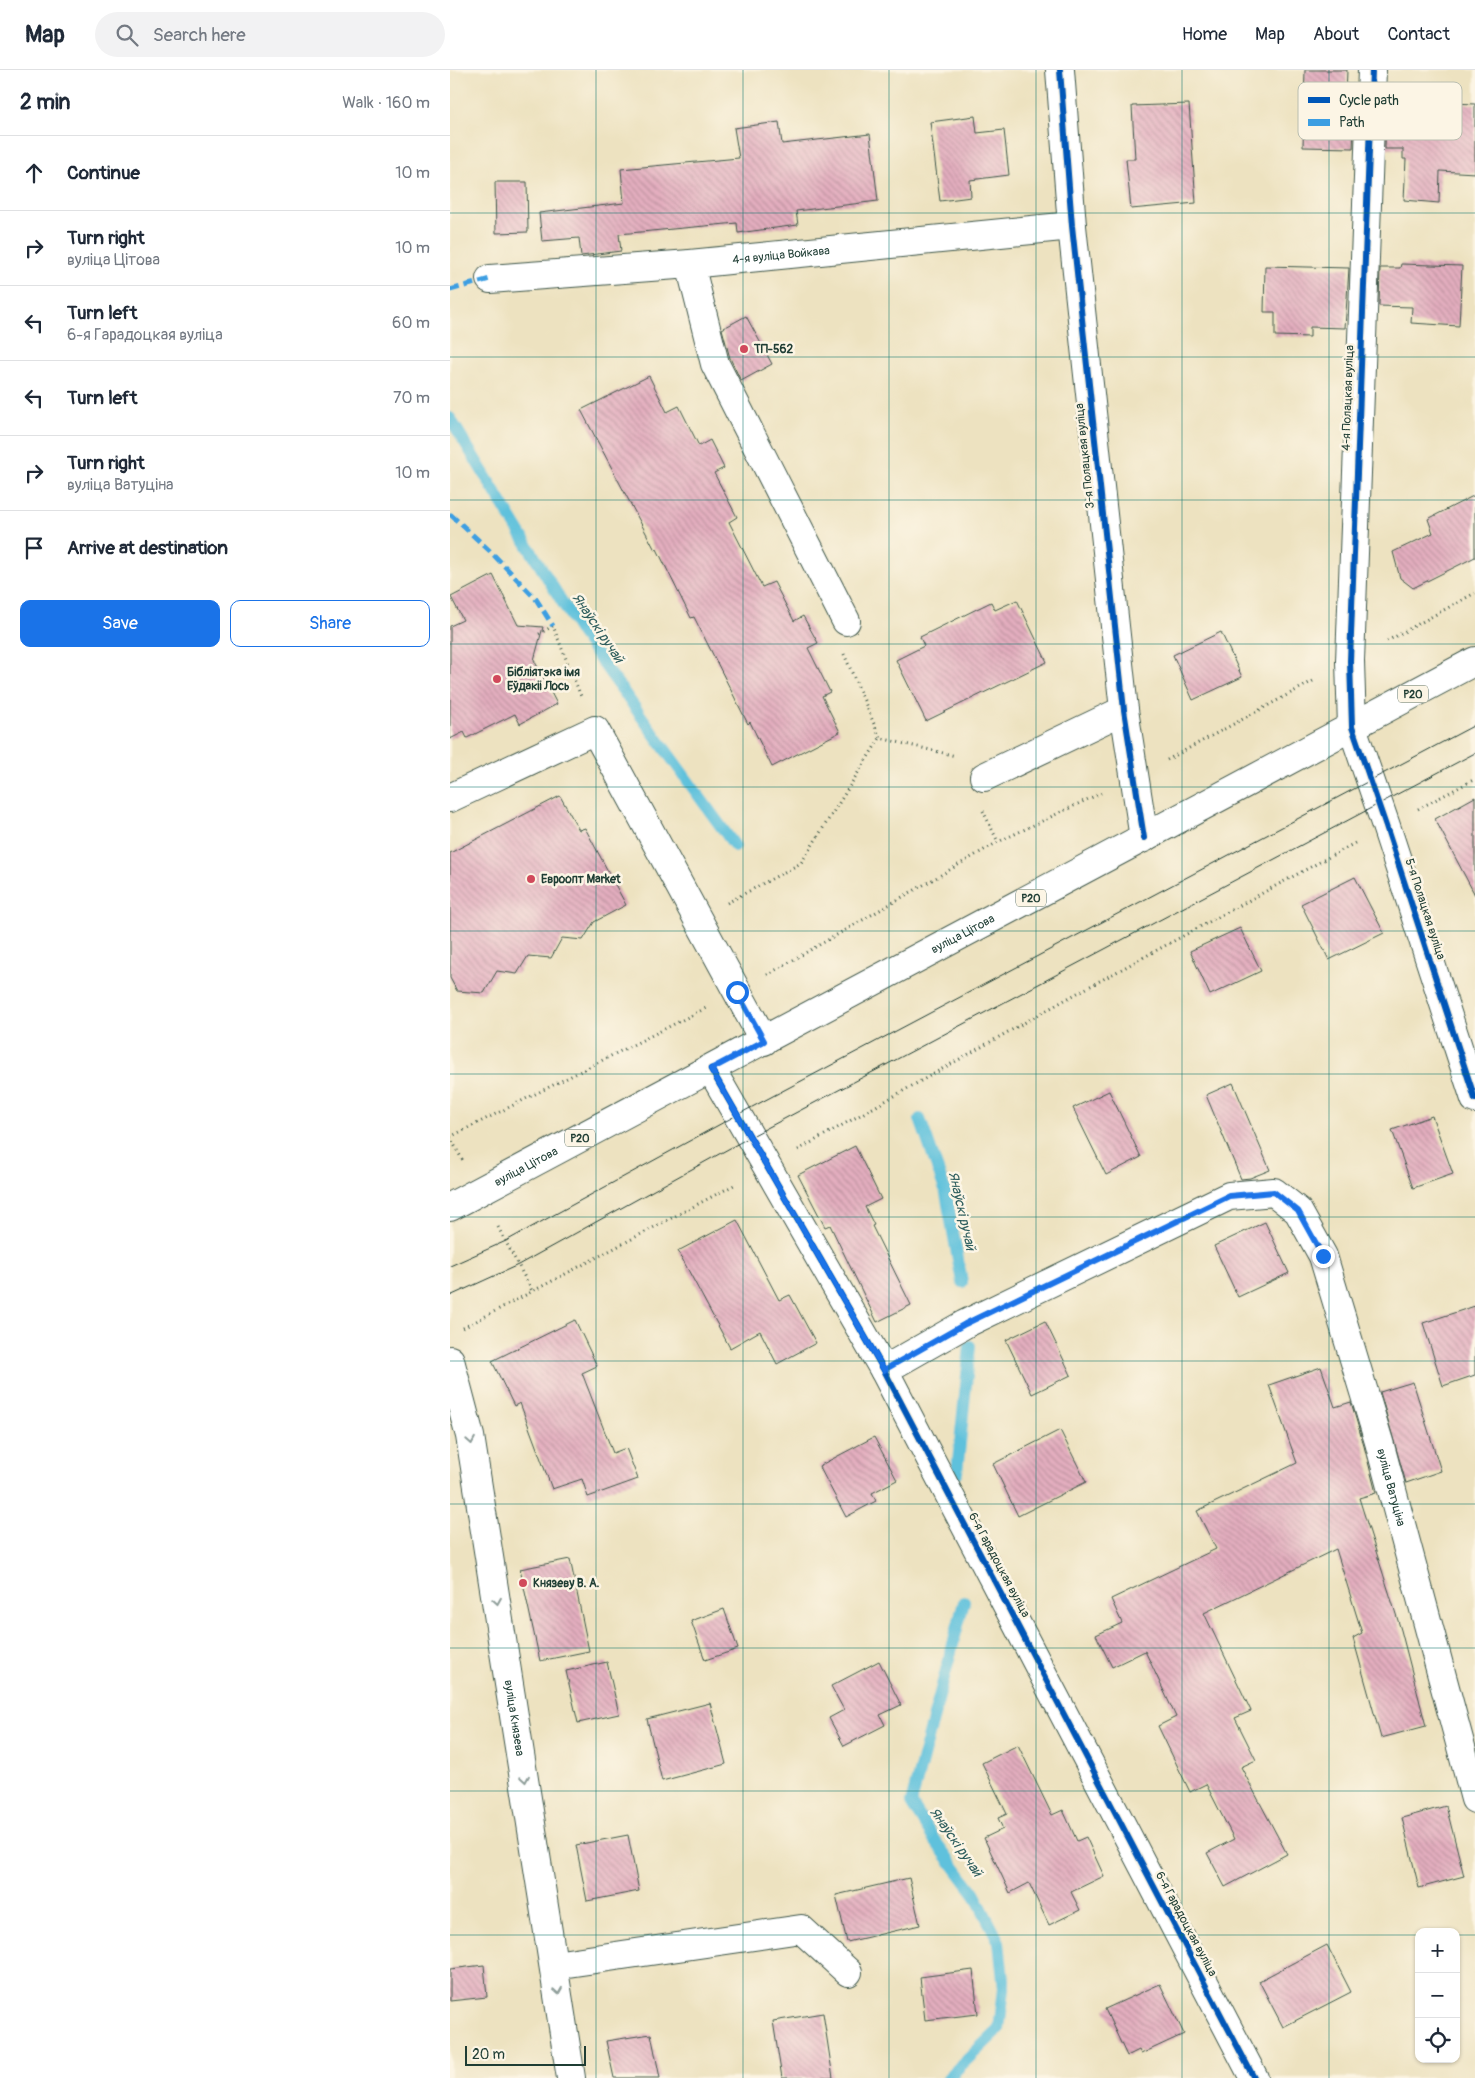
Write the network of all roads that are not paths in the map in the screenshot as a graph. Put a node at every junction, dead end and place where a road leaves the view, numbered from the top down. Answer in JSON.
{"nodes":[{"id":1,"x":1060,"y":70,"type":"edge"},
{"id":2,"x":1369,"y":140,"type":"edge"},
{"id":3,"x":1072,"y":226,"type":"junction"},
{"id":4,"x":690,"y":264,"type":"junction"},
{"id":5,"x":490,"y":278,"type":"dead end"},
{"id":6,"x":846,"y":621,"type":"dead end"},
{"id":7,"x":1475,"y":661,"type":"edge"},
{"id":8,"x":1124,"y":710,"type":"junction"},
{"id":9,"x":1352,"y":727,"type":"junction"},
{"id":10,"x":984,"y":777,"type":"dead end"},
{"id":11,"x":450,"y":798,"type":"edge"},
{"id":12,"x":1144,"y":838,"type":"junction"},
{"id":13,"x":764,"y":1041,"type":"junction"},
{"id":14,"x":711,"y":1069,"type":"junction"},
{"id":15,"x":1475,"y":1099,"type":"edge"},
{"id":16,"x":450,"y":1207,"type":"edge"},
{"id":17,"x":450,"y":1360,"type":"edge"},
{"id":18,"x":884,"y":1370,"type":"junction"},
{"id":19,"x":1475,"y":1799,"type":"edge"},
{"id":20,"x":554,"y":1965,"type":"junction"},
{"id":21,"x":848,"y":1972,"type":"dead end"},
{"id":22,"x":571,"y":2078,"type":"edge"},
{"id":23,"x":1254,"y":2078,"type":"edge"}],
"edges":[{"from":1,"to":3,"type":"street","name":"3-я Полацкая вуліца"},
{"from":2,"to":9,"type":"street","name":"4-я Полацкая вуліца"},
{"from":3,"to":4,"type":"street","name":"4-я вуліца Войкава"},
{"from":3,"to":8,"type":"street","name":"3-я Полацкая вуліца"},
{"from":4,"to":5,"type":"street","name":"4-я вуліца Войкава"},
{"from":4,"to":6,"type":"street"},
{"from":7,"to":9,"type":"street","name":"вуліца Цітова","number":"Р20"},
{"from":8,"to":10,"type":"street"},
{"from":8,"to":12,"type":"street","name":"3-я Полацкая вуліца"},
{"from":9,"to":12,"type":"street","name":"вуліца Цітова","number":"Р20"},
{"from":9,"to":15,"type":"street","name":"5-я Полацкая вуліца"},
{"from":11,"to":13,"type":"street"},
{"from":12,"to":13,"type":"street","name":"вуліца Цітова","number":"Р20"},
{"from":13,"to":14,"type":"street","name":"вуліца Цітова","number":"Р20"},
{"from":14,"to":16,"type":"street","name":"вуліца Цітова","number":"Р20"},
{"from":14,"to":18,"type":"street","name":"6-я Гарадоцкая вуліца"},
{"from":17,"to":20,"type":"street","name":"вуліца Князева","one_way":true},
{"from":18,"to":19,"type":"street","name":"вуліца Ватуціна"},
{"from":18,"to":23,"type":"street","name":"6-я Гарадоцкая вуліца"},
{"from":20,"to":21,"type":"street"},
{"from":20,"to":22,"type":"street","name":"вуліца Князева","one_way":true}]}
